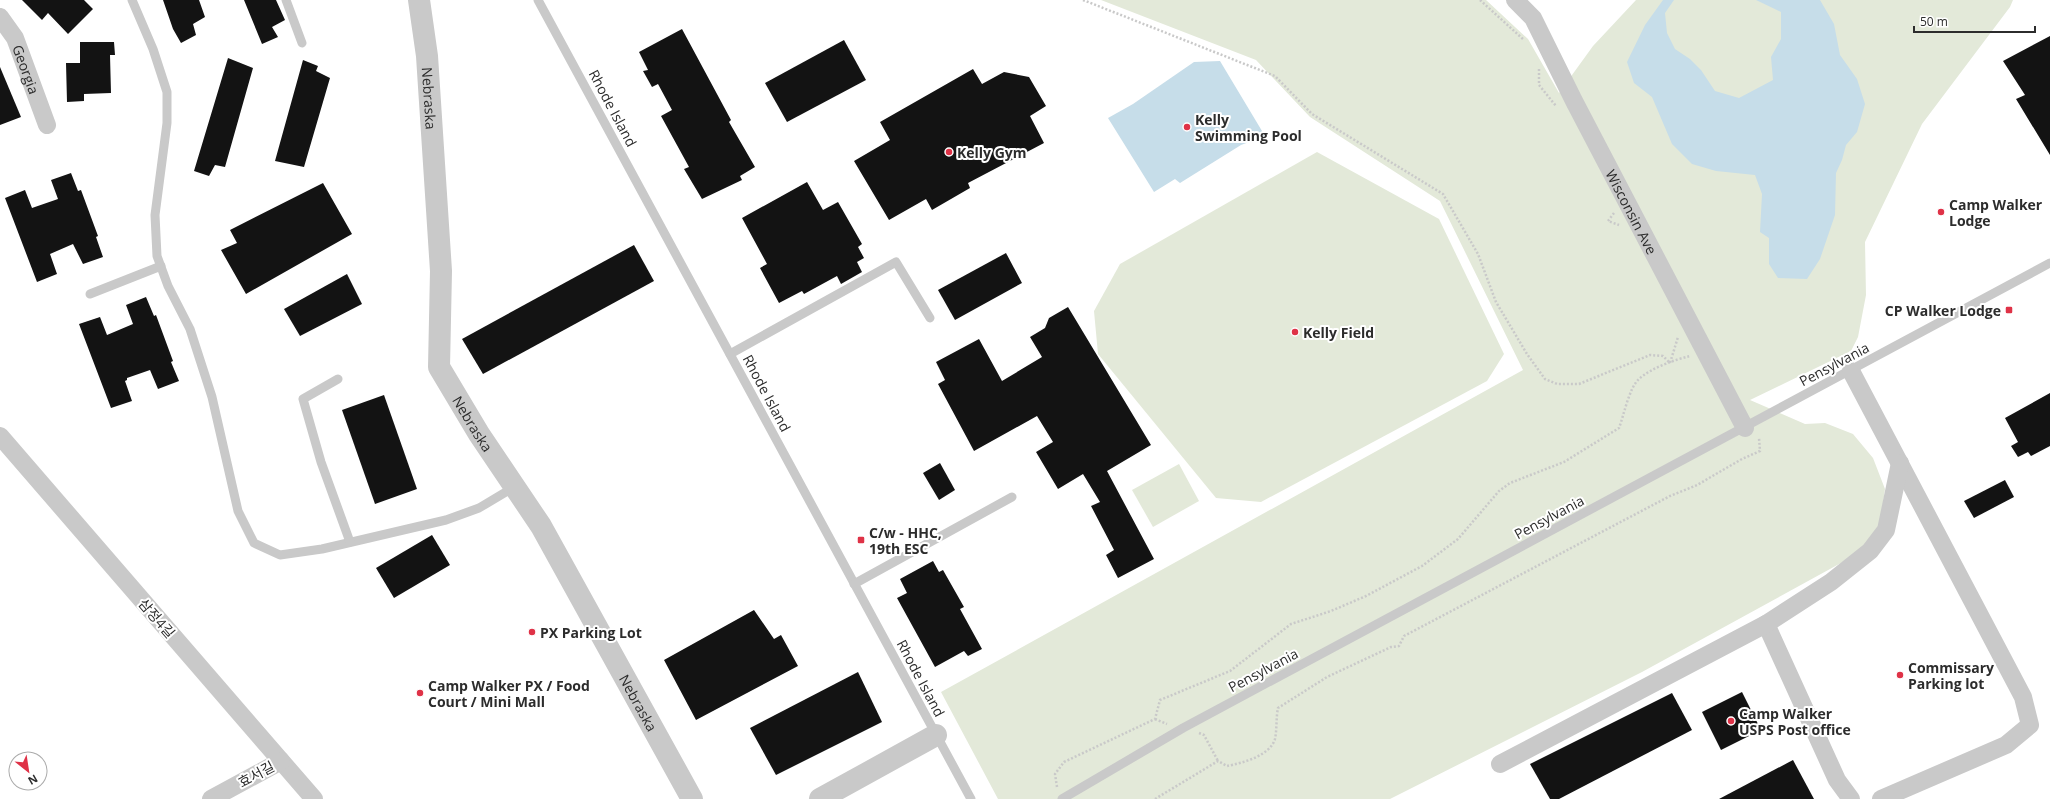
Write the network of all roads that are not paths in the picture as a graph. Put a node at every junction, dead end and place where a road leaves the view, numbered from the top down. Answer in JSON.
{"nodes":[{"id":1,"x":132,"y":0,"type":"edge"},
{"id":2,"x":286,"y":0,"type":"edge"},
{"id":3,"x":420,"y":0,"type":"edge"},
{"id":4,"x":538,"y":0,"type":"edge"},
{"id":5,"x":1515,"y":0,"type":"edge"},
{"id":6,"x":0,"y":17,"type":"edge"},
{"id":7,"x":302,"y":44,"type":"dead end"},
{"id":8,"x":46,"y":125,"type":"dead end"},
{"id":9,"x":2050,"y":263,"type":"edge"},
{"id":10,"x":160,"y":266,"type":"junction"},
{"id":11,"x":90,"y":294,"type":"dead end"},
{"id":12,"x":930,"y":318,"type":"dead end"},
{"id":13,"x":730,"y":354,"type":"junction"},
{"id":14,"x":1851,"y":371,"type":"junction"},
{"id":15,"x":338,"y":379,"type":"dead end"},
{"id":16,"x":1750,"y":425,"type":"junction"},
{"id":17,"x":0,"y":436,"type":"edge"},
{"id":18,"x":1900,"y":463,"type":"junction"},
{"id":19,"x":514,"y":486,"type":"junction"},
{"id":20,"x":1012,"y":497,"type":"dead end"},
{"id":21,"x":350,"y":542,"type":"junction"},
{"id":22,"x":854,"y":584,"type":"junction"},
{"id":23,"x":1766,"y":624,"type":"junction"},
{"id":24,"x":936,"y":735,"type":"junction"},
{"id":25,"x":281,"y":761,"type":"junction"},
{"id":26,"x":1500,"y":764,"type":"dead end"},
{"id":27,"x":1061,"y":796,"type":"edge"},
{"id":28,"x":211,"y":799,"type":"edge"},
{"id":29,"x":314,"y":799,"type":"edge"},
{"id":30,"x":692,"y":799,"type":"edge"},
{"id":31,"x":820,"y":799,"type":"edge"},
{"id":32,"x":971,"y":799,"type":"edge"},
{"id":33,"x":1851,"y":799,"type":"edge"},
{"id":34,"x":1881,"y":799,"type":"edge"}],
"edges":[{"from":1,"to":10,"type":"lane"},
{"from":2,"to":7,"type":"lane"},
{"from":3,"to":19,"type":"street","name":"Nebraska"},
{"from":4,"to":13,"type":"lane","name":"Rhode Island"},
{"from":5,"to":16,"type":"street","name":"Wisconsin Ave"},
{"from":6,"to":8,"type":"street","name":"Georgia"},
{"from":9,"to":14,"type":"lane","name":"Pensylvania"},
{"from":10,"to":11,"type":"lane"},
{"from":10,"to":21,"type":"lane"},
{"from":12,"to":13,"type":"lane"},
{"from":13,"to":22,"type":"lane","name":"Rhode Island"},
{"from":14,"to":16,"type":"lane","name":"Pensylvania"},
{"from":14,"to":18,"type":"street"},
{"from":15,"to":21,"type":"lane"},
{"from":16,"to":27,"type":"lane","name":"Pensylvania"},
{"from":17,"to":25,"type":"street","name":"삼정4길"},
{"from":18,"to":23,"type":"street"},
{"from":18,"to":34,"type":"street"},
{"from":19,"to":21,"type":"lane"},
{"from":19,"to":30,"type":"street","name":"Nebraska"},
{"from":20,"to":22,"type":"lane"},
{"from":22,"to":24,"type":"lane","name":"Rhode Island"},
{"from":23,"to":26,"type":"street"},
{"from":23,"to":33,"type":"street"},
{"from":24,"to":31,"type":"street"},
{"from":24,"to":32,"type":"lane","name":"Rhode Island"},
{"from":25,"to":28,"type":"street","name":"효서길"},
{"from":25,"to":29,"type":"street","name":"삼정4길"}]}
